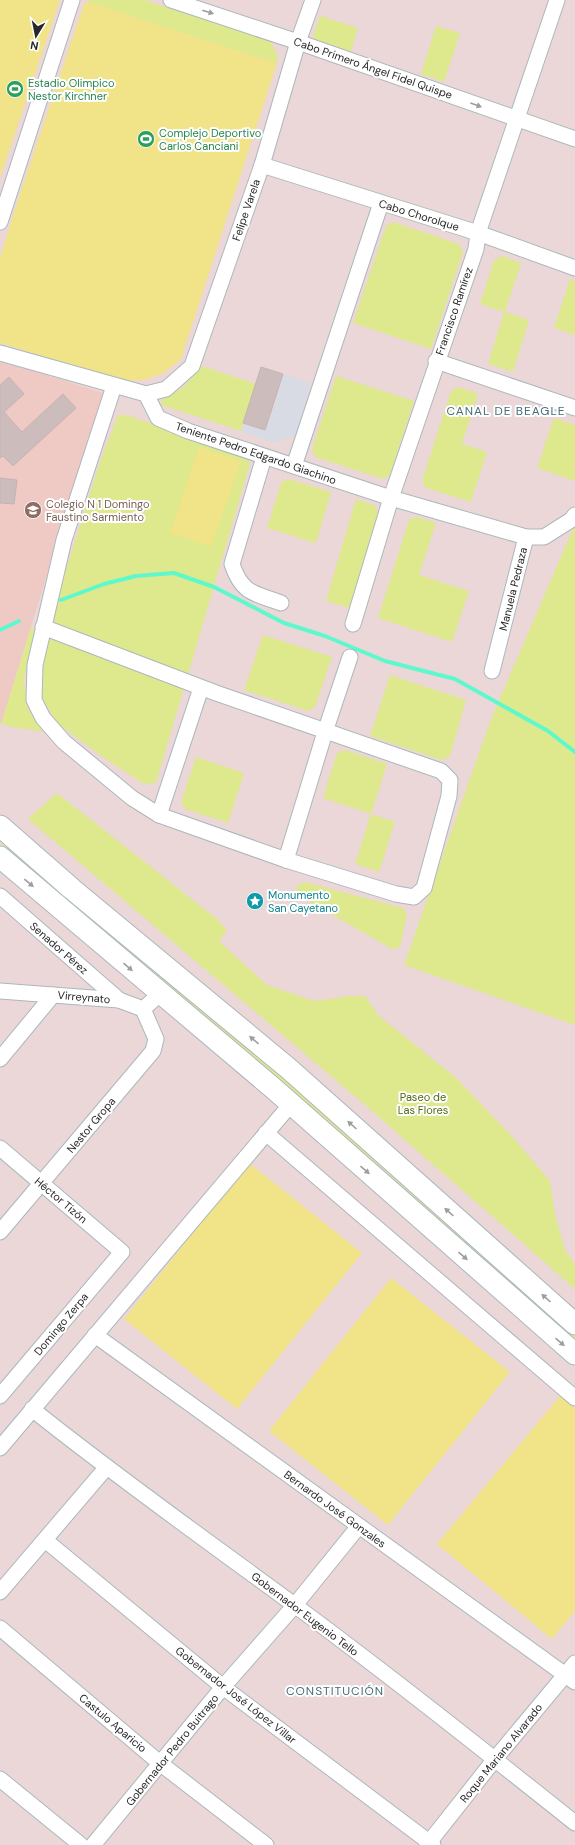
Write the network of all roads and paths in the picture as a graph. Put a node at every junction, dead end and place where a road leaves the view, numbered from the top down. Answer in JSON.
{"nodes":[{"id":1,"x":72,"y":0,"type":"edge"},
{"id":2,"x":171,"y":0,"type":"edge"},
{"id":3,"x":313,"y":0,"type":"edge"},
{"id":4,"x":557,"y":0,"type":"edge"},
{"id":5,"x":298,"y":42,"type":"junction"},
{"id":6,"x":516,"y":119,"type":"junction"},
{"id":7,"x":575,"y":139,"type":"edge"},
{"id":8,"x":262,"y":165,"type":"junction"},
{"id":9,"x":381,"y":203,"type":"junction"},
{"id":10,"x":0,"y":222,"type":"edge"},
{"id":11,"x":478,"y":233,"type":"junction"},
{"id":12,"x":575,"y":268,"type":"edge"},
{"id":13,"x":0,"y":353,"type":"edge"},
{"id":14,"x":436,"y":361,"type":"junction"},
{"id":15,"x":114,"y":386,"type":"junction"},
{"id":16,"x":146,"y":394,"type":"junction"},
{"id":17,"x":575,"y":408,"type":"edge"},
{"id":18,"x":264,"y":457,"type":"junction"},
{"id":19,"x":294,"y":466,"type":"junction"},
{"id":20,"x":391,"y":498,"type":"junction"},
{"id":21,"x":575,"y":515,"type":"edge"},
{"id":22,"x":526,"y":537,"type":"junction"},
{"id":23,"x":281,"y":603,"type":"dead end"},
{"id":24,"x":353,"y":624,"type":"dead end"},
{"id":25,"x":43,"y":627,"type":"junction"},
{"id":26,"x":350,"y":657,"type":"dead end"},
{"id":27,"x":492,"y":671,"type":"dead end"},
{"id":28,"x":201,"y":688,"type":"junction"},
{"id":29,"x":325,"y":732,"type":"junction"},
{"id":30,"x":159,"y":815,"type":"junction"},
{"id":31,"x":0,"y":826,"type":"edge"},
{"id":32,"x":0,"y":857,"type":"edge"},
{"id":33,"x":286,"y":860,"type":"junction"},
{"id":34,"x":0,"y":896,"type":"edge"},
{"id":35,"x":0,"y":990,"type":"edge"},
{"id":36,"x":160,"y":994,"type":"junction"},
{"id":37,"x":53,"y":995,"type":"junction"},
{"id":38,"x":119,"y":1000,"type":"junction"},
{"id":39,"x":143,"y":1009,"type":"junction"},
{"id":40,"x":0,"y":1059,"type":"edge"},
{"id":41,"x":291,"y":1104,"type":"junction"},
{"id":42,"x":266,"y":1133,"type":"junction"},
{"id":43,"x":0,"y":1148,"type":"edge"},
{"id":44,"x":42,"y":1184,"type":"junction"},
{"id":45,"x":0,"y":1232,"type":"edge"},
{"id":46,"x":122,"y":1252,"type":"joint"},
{"id":47,"x":575,"y":1324,"type":"edge"},
{"id":48,"x":95,"y":1336,"type":"junction"},
{"id":49,"x":575,"y":1354,"type":"edge"},
{"id":50,"x":1,"y":1392,"type":"edge"},
{"id":51,"x":575,"y":1398,"type":"edge"},
{"id":52,"x":32,"y":1410,"type":"junction"},
{"id":53,"x":0,"y":1448,"type":"edge"},
{"id":54,"x":106,"y":1468,"type":"junction"},
{"id":55,"x":359,"y":1526,"type":"junction"},
{"id":56,"x":45,"y":1540,"type":"junction"},
{"id":57,"x":0,"y":1592,"type":"edge"},
{"id":58,"x":294,"y":1605,"type":"junction"},
{"id":59,"x":0,"y":1628,"type":"edge"},
{"id":60,"x":575,"y":1662,"type":"edge"},
{"id":61,"x":570,"y":1678,"type":"edge"},
{"id":62,"x":223,"y":1687,"type":"junction"},
{"id":63,"x":495,"y":1759,"type":"junction"},
{"id":64,"x":161,"y":1764,"type":"junction"},
{"id":65,"x":0,"y":1779,"type":"edge"},
{"id":66,"x":575,"y":1823,"type":"edge"},
{"id":67,"x":430,"y":1844,"type":"edge"},
{"id":68,"x":81,"y":1845,"type":"edge"},
{"id":69,"x":93,"y":1845,"type":"edge"},
{"id":70,"x":265,"y":1845,"type":"edge"}],
"edges":[{"from":1,"to":10,"type":"street"},
{"from":2,"to":5,"type":"street","name":"Cabo Primero Ángel Fidel Quispe","one_way":true},
{"from":3,"to":5,"type":"street","name":"Felipe Varela"},
{"from":4,"to":6,"type":"street","name":"Francisco Ramírez"},
{"from":5,"to":6,"type":"street","name":"Cabo Primero Ángel Fidel Quispe","one_way":true},
{"from":5,"to":8,"type":"street","name":"Felipe Varela"},
{"from":6,"to":7,"type":"street","name":"Cabo Primero Ángel Fidel Quispe"},
{"from":6,"to":11,"type":"street","name":"Francisco Ramírez"},
{"from":8,"to":9,"type":"street","name":"Cabo Chorolque"},
{"from":8,"to":16,"type":"street","name":"Felipe Varela"},
{"from":9,"to":11,"type":"street","name":"Cabo Chorolque"},
{"from":9,"to":19,"type":"street"},
{"from":11,"to":12,"type":"street","name":"Cabo Chorolque"},
{"from":11,"to":14,"type":"street","name":"Francisco Ramírez"},
{"from":13,"to":15,"type":"street"},
{"from":14,"to":17,"type":"street"},
{"from":14,"to":20,"type":"street","name":"Francisco Ramírez"},
{"from":15,"to":16,"type":"street"},
{"from":15,"to":25,"type":"street"},
{"from":16,"to":18,"type":"street","name":"Teniente Pedro Edgardo Giachino"},
{"from":18,"to":19,"type":"street","name":"Teniente Pedro Edgardo Giachino"},
{"from":18,"to":23,"type":"street"},
{"from":19,"to":20,"type":"street","name":"Teniente Pedro Edgardo Giachino"},
{"from":20,"to":22,"type":"street","name":"Teniente Pedro Edgardo Giachino"},
{"from":20,"to":24,"type":"street","name":"Francisco Ramírez"},
{"from":21,"to":22,"type":"street","name":"Manuela Pedraza"},
{"from":22,"to":27,"type":"street","name":"Manuela Pedraza"},
{"from":25,"to":28,"type":"street"},
{"from":25,"to":30,"type":"street"},
{"from":26,"to":29,"type":"street"},
{"from":28,"to":29,"type":"street"},
{"from":28,"to":30,"type":"street"},
{"from":29,"to":33,"type":"street"},
{"from":29,"to":33,"type":"street"},
{"from":30,"to":33,"type":"street"},
{"from":47,"to":31,"type":"main road","one_way":true},
{"from":32,"to":36,"type":"main road","one_way":true},
{"from":34,"to":38,"type":"street","name":"Senador Pérez"},
{"from":35,"to":37,"type":"street","name":"Virreynato"},
{"from":36,"to":39,"type":"street"},
{"from":36,"to":41,"type":"main road"},
{"from":37,"to":38,"type":"street","name":"Virreynato"},
{"from":37,"to":40,"type":"street"},
{"from":38,"to":39,"type":"street","name":"Virreynato"},
{"from":39,"to":44,"type":"street","name":"Nestor Gropa"},
{"from":41,"to":42,"type":"street"},
{"from":41,"to":49,"type":"main road","one_way":true},
{"from":42,"to":48,"type":"street"},
{"from":42,"to":51,"type":"street"},
{"from":43,"to":44,"type":"street","name":"Héctor Tizón"},
{"from":44,"to":45,"type":"street","name":"Nestor Gropa"},
{"from":44,"to":46,"type":"street","name":"Héctor Tizón"},
{"from":46,"to":50,"type":"street","name":"Domingo Zerpa"},
{"from":48,"to":52,"type":"street"},
{"from":48,"to":55,"type":"street","name":"Bernardo José Gonzales"},
{"from":52,"to":53,"type":"street"},
{"from":52,"to":54,"type":"street","name":"Gobernador Eugenio Tello"},
{"from":54,"to":56,"type":"street"},
{"from":54,"to":58,"type":"street","name":"Gobernador Eugenio Tello"},
{"from":55,"to":58,"type":"street","name":"Gobernador Pedro Buitrago"},
{"from":55,"to":61,"type":"street","name":"Bernardo José Gonzales"},
{"from":56,"to":57,"type":"street"},
{"from":56,"to":62,"type":"street","name":"Gobernador José López Villar"},
{"from":58,"to":62,"type":"street","name":"Gobernador Pedro Buitrago"},
{"from":58,"to":63,"type":"street","name":"Gobernador Eugenio Tello"},
{"from":59,"to":64,"type":"street","name":"Castulo Aparicio"},
{"from":60,"to":61,"type":"street","name":"Roque Mariano Alvarado"},
{"from":61,"to":63,"type":"street","name":"Roque Mariano Alvarado"},
{"from":62,"to":64,"type":"street","name":"Gobernador Pedro Buitrago"},
{"from":62,"to":67,"type":"street","name":"Gobernador José López Villar"},
{"from":63,"to":66,"type":"street","name":"Gobernador Eugenio Tello"},
{"from":63,"to":67,"type":"street","name":"Roque Mariano Alvarado"},
{"from":64,"to":69,"type":"street","name":"Gobernador Pedro Buitrago"},
{"from":64,"to":70,"type":"street","name":"Castulo Aparicio"},
{"from":65,"to":68,"type":"street"}]}
